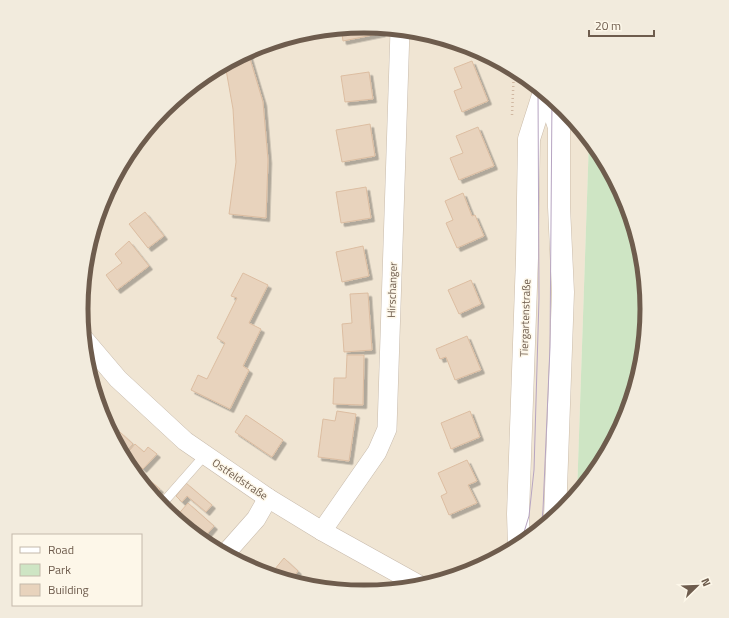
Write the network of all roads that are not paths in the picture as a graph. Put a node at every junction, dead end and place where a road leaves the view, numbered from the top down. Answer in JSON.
{"nodes":[{"id":1,"x":400,"y":35,"type":"edge"},
{"id":2,"x":542,"y":98,"type":"edge"},
{"id":3,"x":552,"y":107,"type":"edge"},
{"id":4,"x":91,"y":348,"type":"edge"},
{"id":5,"x":205,"y":455,"type":"junction"},
{"id":6,"x":268,"y":498,"type":"junction"},
{"id":7,"x":165,"y":500,"type":"edge"},
{"id":8,"x":555,"y":508,"type":"edge"},
{"id":9,"x":322,"y":531,"type":"junction"},
{"id":10,"x":519,"y":538,"type":"edge"},
{"id":11,"x":229,"y":550,"type":"edge"},
{"id":12,"x":412,"y":581,"type":"edge"}],
"edges":[{"from":1,"to":9,"type":"street","name":"Hirschanger"},
{"from":2,"to":10,"type":"main road","name":"Tiergartenstraße"},
{"from":3,"to":8,"type":"main road"},
{"from":4,"to":5,"type":"street","name":"Ostfeldstraße"},
{"from":5,"to":6,"type":"street","name":"Ostfeldstraße"},
{"from":5,"to":7,"type":"lane"},
{"from":6,"to":9,"type":"street","name":"Ostfeldstraße"},
{"from":6,"to":11,"type":"street"},
{"from":9,"to":12,"type":"street","name":"Ostfeldstraße"}]}
